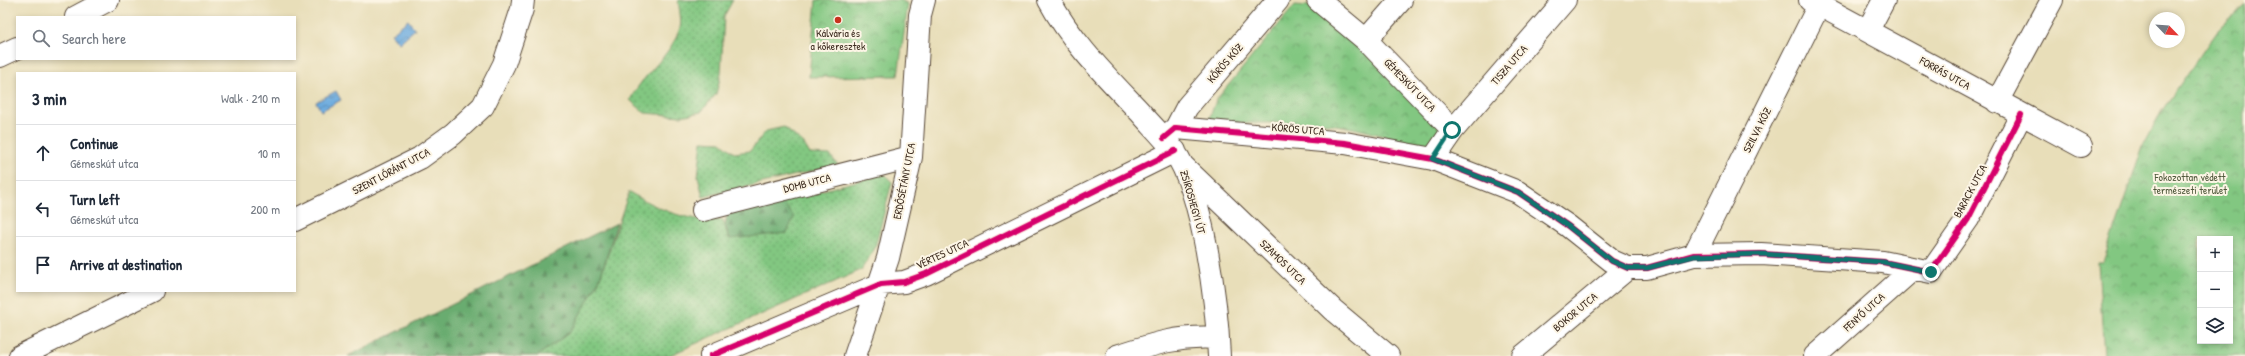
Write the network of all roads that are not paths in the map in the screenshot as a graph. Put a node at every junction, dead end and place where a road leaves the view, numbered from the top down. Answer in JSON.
{"nodes":[{"id":1,"x":108,"y":0,"type":"edge"},
{"id":2,"x":523,"y":0,"type":"edge"},
{"id":3,"x":924,"y":0,"type":"edge"},
{"id":4,"x":1049,"y":0,"type":"edge"},
{"id":5,"x":1278,"y":0,"type":"edge"},
{"id":6,"x":1318,"y":0,"type":"edge"},
{"id":7,"x":1401,"y":0,"type":"edge"},
{"id":8,"x":1565,"y":0,"type":"edge"},
{"id":9,"x":1884,"y":0,"type":"edge"},
{"id":10,"x":2052,"y":0,"type":"edge"},
{"id":11,"x":1815,"y":3,"type":"edge"},
{"id":12,"x":78,"y":16,"type":"edge"},
{"id":13,"x":1868,"y":30,"type":"junction"},
{"id":14,"x":1366,"y":40,"type":"junction"},
{"id":15,"x":16,"y":48,"type":"edge"},
{"id":16,"x":0,"y":56,"type":"edge"},
{"id":17,"x":1997,"y":102,"type":"junction"},
{"id":18,"x":2021,"y":115,"type":"junction"},
{"id":19,"x":1452,"y":130,"type":"junction"},
{"id":20,"x":1174,"y":145,"type":"junction"},
{"id":21,"x":2081,"y":146,"type":"dead end"},
{"id":22,"x":911,"y":158,"type":"junction"},
{"id":23,"x":1433,"y":159,"type":"junction"},
{"id":24,"x":703,"y":210,"type":"dead end"},
{"id":25,"x":296,"y":220,"type":"edge"},
{"id":26,"x":1694,"y":256,"type":"junction"},
{"id":27,"x":1628,"y":268,"type":"junction"},
{"id":28,"x":1922,"y":270,"type":"junction"},
{"id":29,"x":881,"y":284,"type":"junction"},
{"id":30,"x":150,"y":292,"type":"edge"},
{"id":31,"x":1219,"y":347,"type":"edge"},
{"id":32,"x":20,"y":356,"type":"edge"},
{"id":33,"x":711,"y":356,"type":"edge"},
{"id":34,"x":855,"y":356,"type":"edge"},
{"id":35,"x":1117,"y":356,"type":"edge"},
{"id":36,"x":1388,"y":356,"type":"edge"},
{"id":37,"x":1523,"y":356,"type":"edge"},
{"id":38,"x":1815,"y":356,"type":"edge"}],
"edges":[{"from":1,"to":12,"type":"street"},
{"from":2,"to":25,"type":"street","name":"SZENT LÓRÁNT UTCA"},
{"from":3,"to":22,"type":"street","name":"ERDŐSÉTÁNY UTCA"},
{"from":4,"to":20,"type":"street","name":"ZSÍROSHEGYI ÚT"},
{"from":5,"to":20,"type":"street","name":"KŐRÖS KÖZ"},
{"from":6,"to":14,"type":"street","name":"GÉMESKÚT UTCA"},
{"from":7,"to":14,"type":"street"},
{"from":8,"to":19,"type":"street","name":"TISZA UTCA"},
{"from":9,"to":13,"type":"street"},
{"from":10,"to":17,"type":"street"},
{"from":11,"to":13,"type":"street","name":"FORRÁS UTCA"},
{"from":11,"to":26,"type":"street","name":"SZILVA KÖZ"},
{"from":13,"to":17,"type":"street","name":"FORRÁS UTCA"},
{"from":14,"to":19,"type":"street","name":"GÉMESKÚT UTCA"},
{"from":15,"to":16,"type":"street"},
{"from":17,"to":18,"type":"street","name":"FORRÁS UTCA"},
{"from":18,"to":21,"type":"street","name":"FORRÁS UTCA"},
{"from":18,"to":28,"type":"street","name":"BARACK UTCA"},
{"from":19,"to":23,"type":"street"},
{"from":20,"to":23,"type":"street","name":"KŐRÖS UTCA"},
{"from":20,"to":29,"type":"street","name":"VÉRTES UTCA"},
{"from":20,"to":31,"type":"street","name":"ZSÍROSHEGYI ÚT"},
{"from":20,"to":36,"type":"street","name":"SZAMOS UTCA"},
{"from":22,"to":24,"type":"street","name":"DOMB UTCA"},
{"from":22,"to":29,"type":"street","name":"ERDŐSÉTÁNY UTCA"},
{"from":23,"to":27,"type":"street"},
{"from":26,"to":27,"type":"street"},
{"from":26,"to":28,"type":"street"},
{"from":27,"to":37,"type":"street","name":"BOKOR UTCA"},
{"from":28,"to":38,"type":"street","name":"FENYŐ UTCA"},
{"from":29,"to":33,"type":"street","name":"VÉRTES UTCA"},
{"from":29,"to":34,"type":"street","name":"ERDŐSÉTÁNY UTCA"},
{"from":30,"to":32,"type":"street"},
{"from":31,"to":35,"type":"street"}]}
